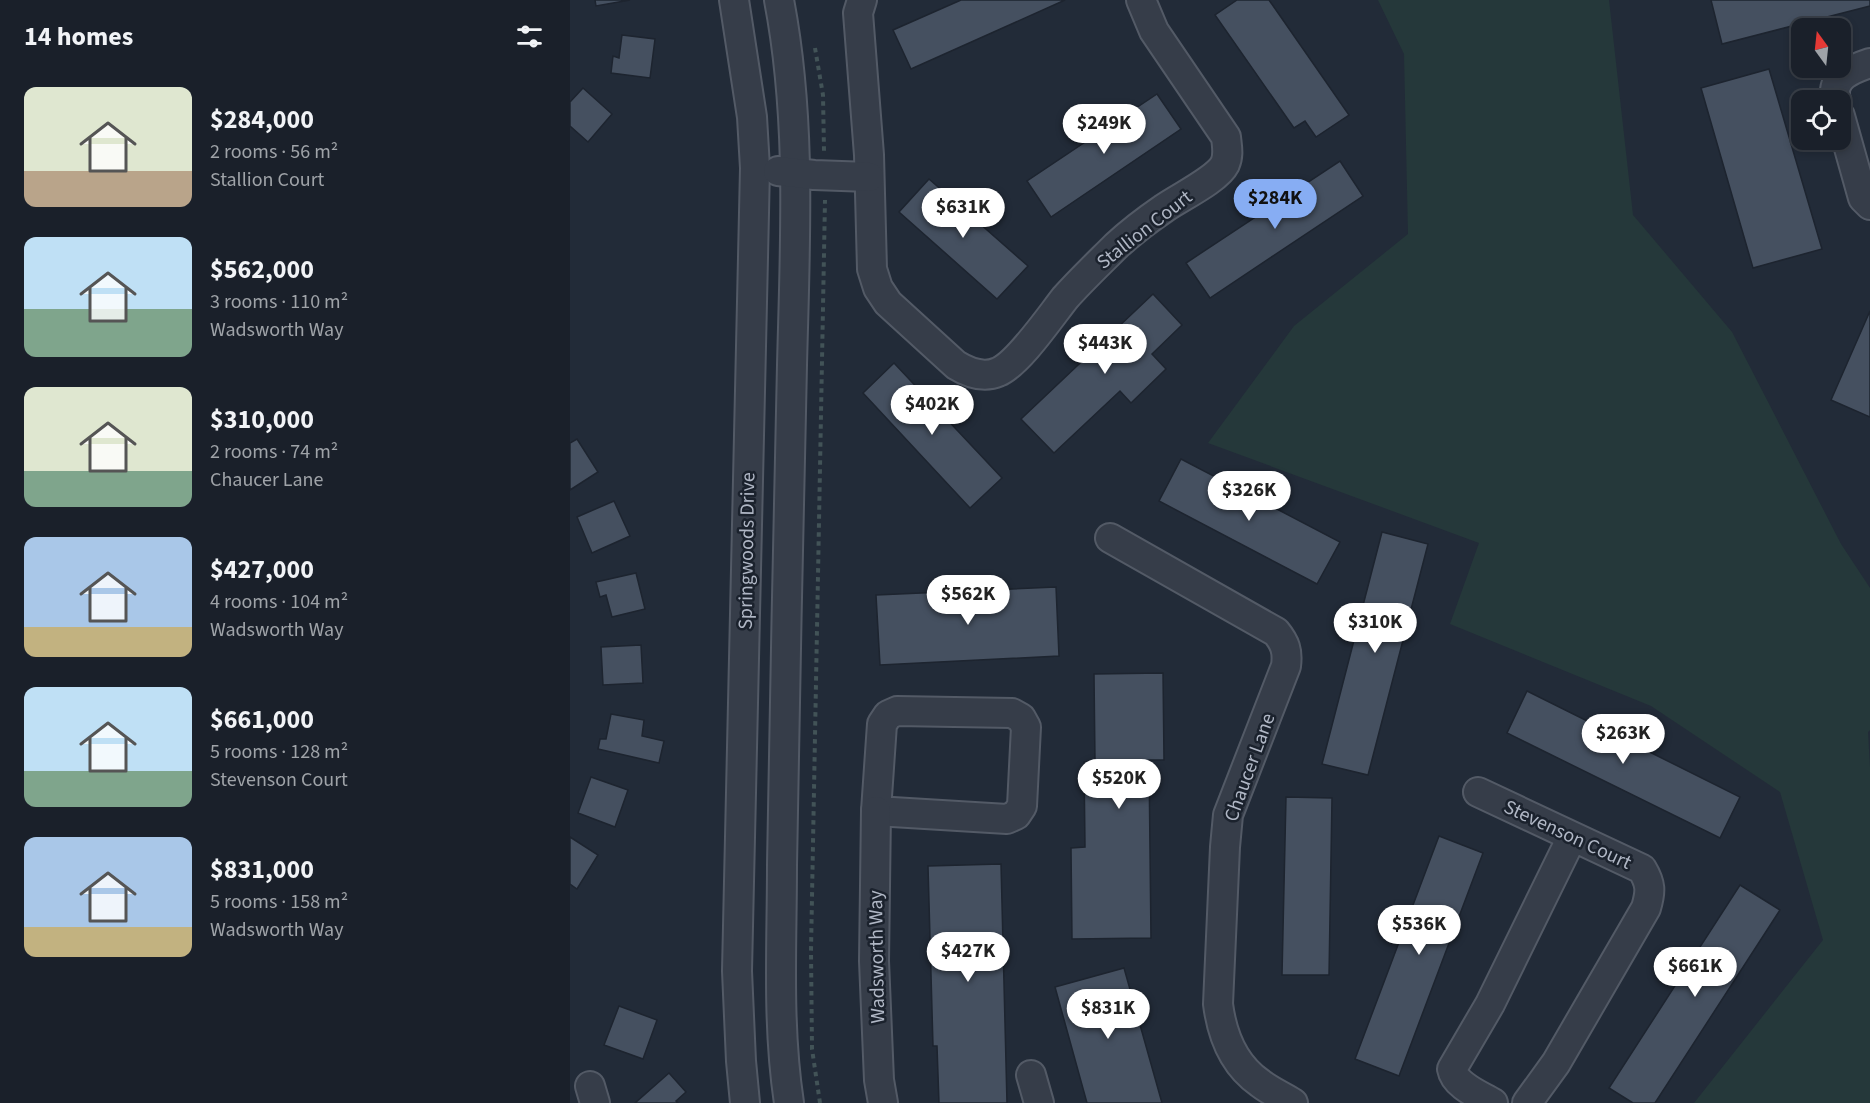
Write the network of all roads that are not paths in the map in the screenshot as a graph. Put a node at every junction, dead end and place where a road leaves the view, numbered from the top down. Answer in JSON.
{"nodes":[{"id":1,"x":734,"y":0,"type":"edge"},
{"id":2,"x":779,"y":0,"type":"edge"},
{"id":3,"x":862,"y":0,"type":"edge"},
{"id":4,"x":1141,"y":0,"type":"edge"},
{"id":5,"x":1870,"y":63,"type":"edge"},
{"id":6,"x":1835,"y":90,"type":"edge"},
{"id":7,"x":1850,"y":150,"type":"edge"},
{"id":8,"x":755,"y":168,"type":"junction"},
{"id":9,"x":795,"y":173,"type":"junction"},
{"id":10,"x":869,"y":177,"type":"junction"},
{"id":11,"x":1870,"y":205,"type":"edge"},
{"id":12,"x":1110,"y":538,"type":"dead end"},
{"id":13,"x":1478,"y":792,"type":"dead end"},
{"id":14,"x":876,"y":811,"type":"junction"},
{"id":15,"x":1572,"y":837,"type":"junction"},
{"id":16,"x":1031,"y":1075,"type":"dead end"},
{"id":17,"x":745,"y":1103,"type":"edge"},
{"id":18,"x":789,"y":1103,"type":"edge"},
{"id":19,"x":883,"y":1103,"type":"edge"},
{"id":20,"x":1039,"y":1103,"type":"edge"},
{"id":21,"x":1293,"y":1103,"type":"edge"},
{"id":22,"x":1493,"y":1103,"type":"edge"},
{"id":23,"x":1527,"y":1103,"type":"edge"}],
"edges":[{"from":1,"to":8,"type":"street","name":"Springwoods Drive"},
{"from":2,"to":9,"type":"street"},
{"from":3,"to":10,"type":"street","name":"Stallion Court"},
{"from":4,"to":10,"type":"street","name":"Stallion Court"},
{"from":5,"to":6,"type":"street"},
{"from":7,"to":11,"type":"street"},
{"from":8,"to":9,"type":"street"},
{"from":8,"to":17,"type":"street","name":"Springwoods Drive"},
{"from":9,"to":10,"type":"street"},
{"from":9,"to":18,"type":"street"},
{"from":12,"to":21,"type":"street","name":"Chaucer Lane"},
{"from":13,"to":15,"type":"street","name":"Stevenson Court"},
{"from":14,"to":14,"type":"street","name":"Wadsworth Way"},
{"from":14,"to":19,"type":"street","name":"Wadsworth Way"},
{"from":15,"to":22,"type":"street"},
{"from":15,"to":23,"type":"street","name":"Stevenson Court"},
{"from":16,"to":20,"type":"street"}]}
